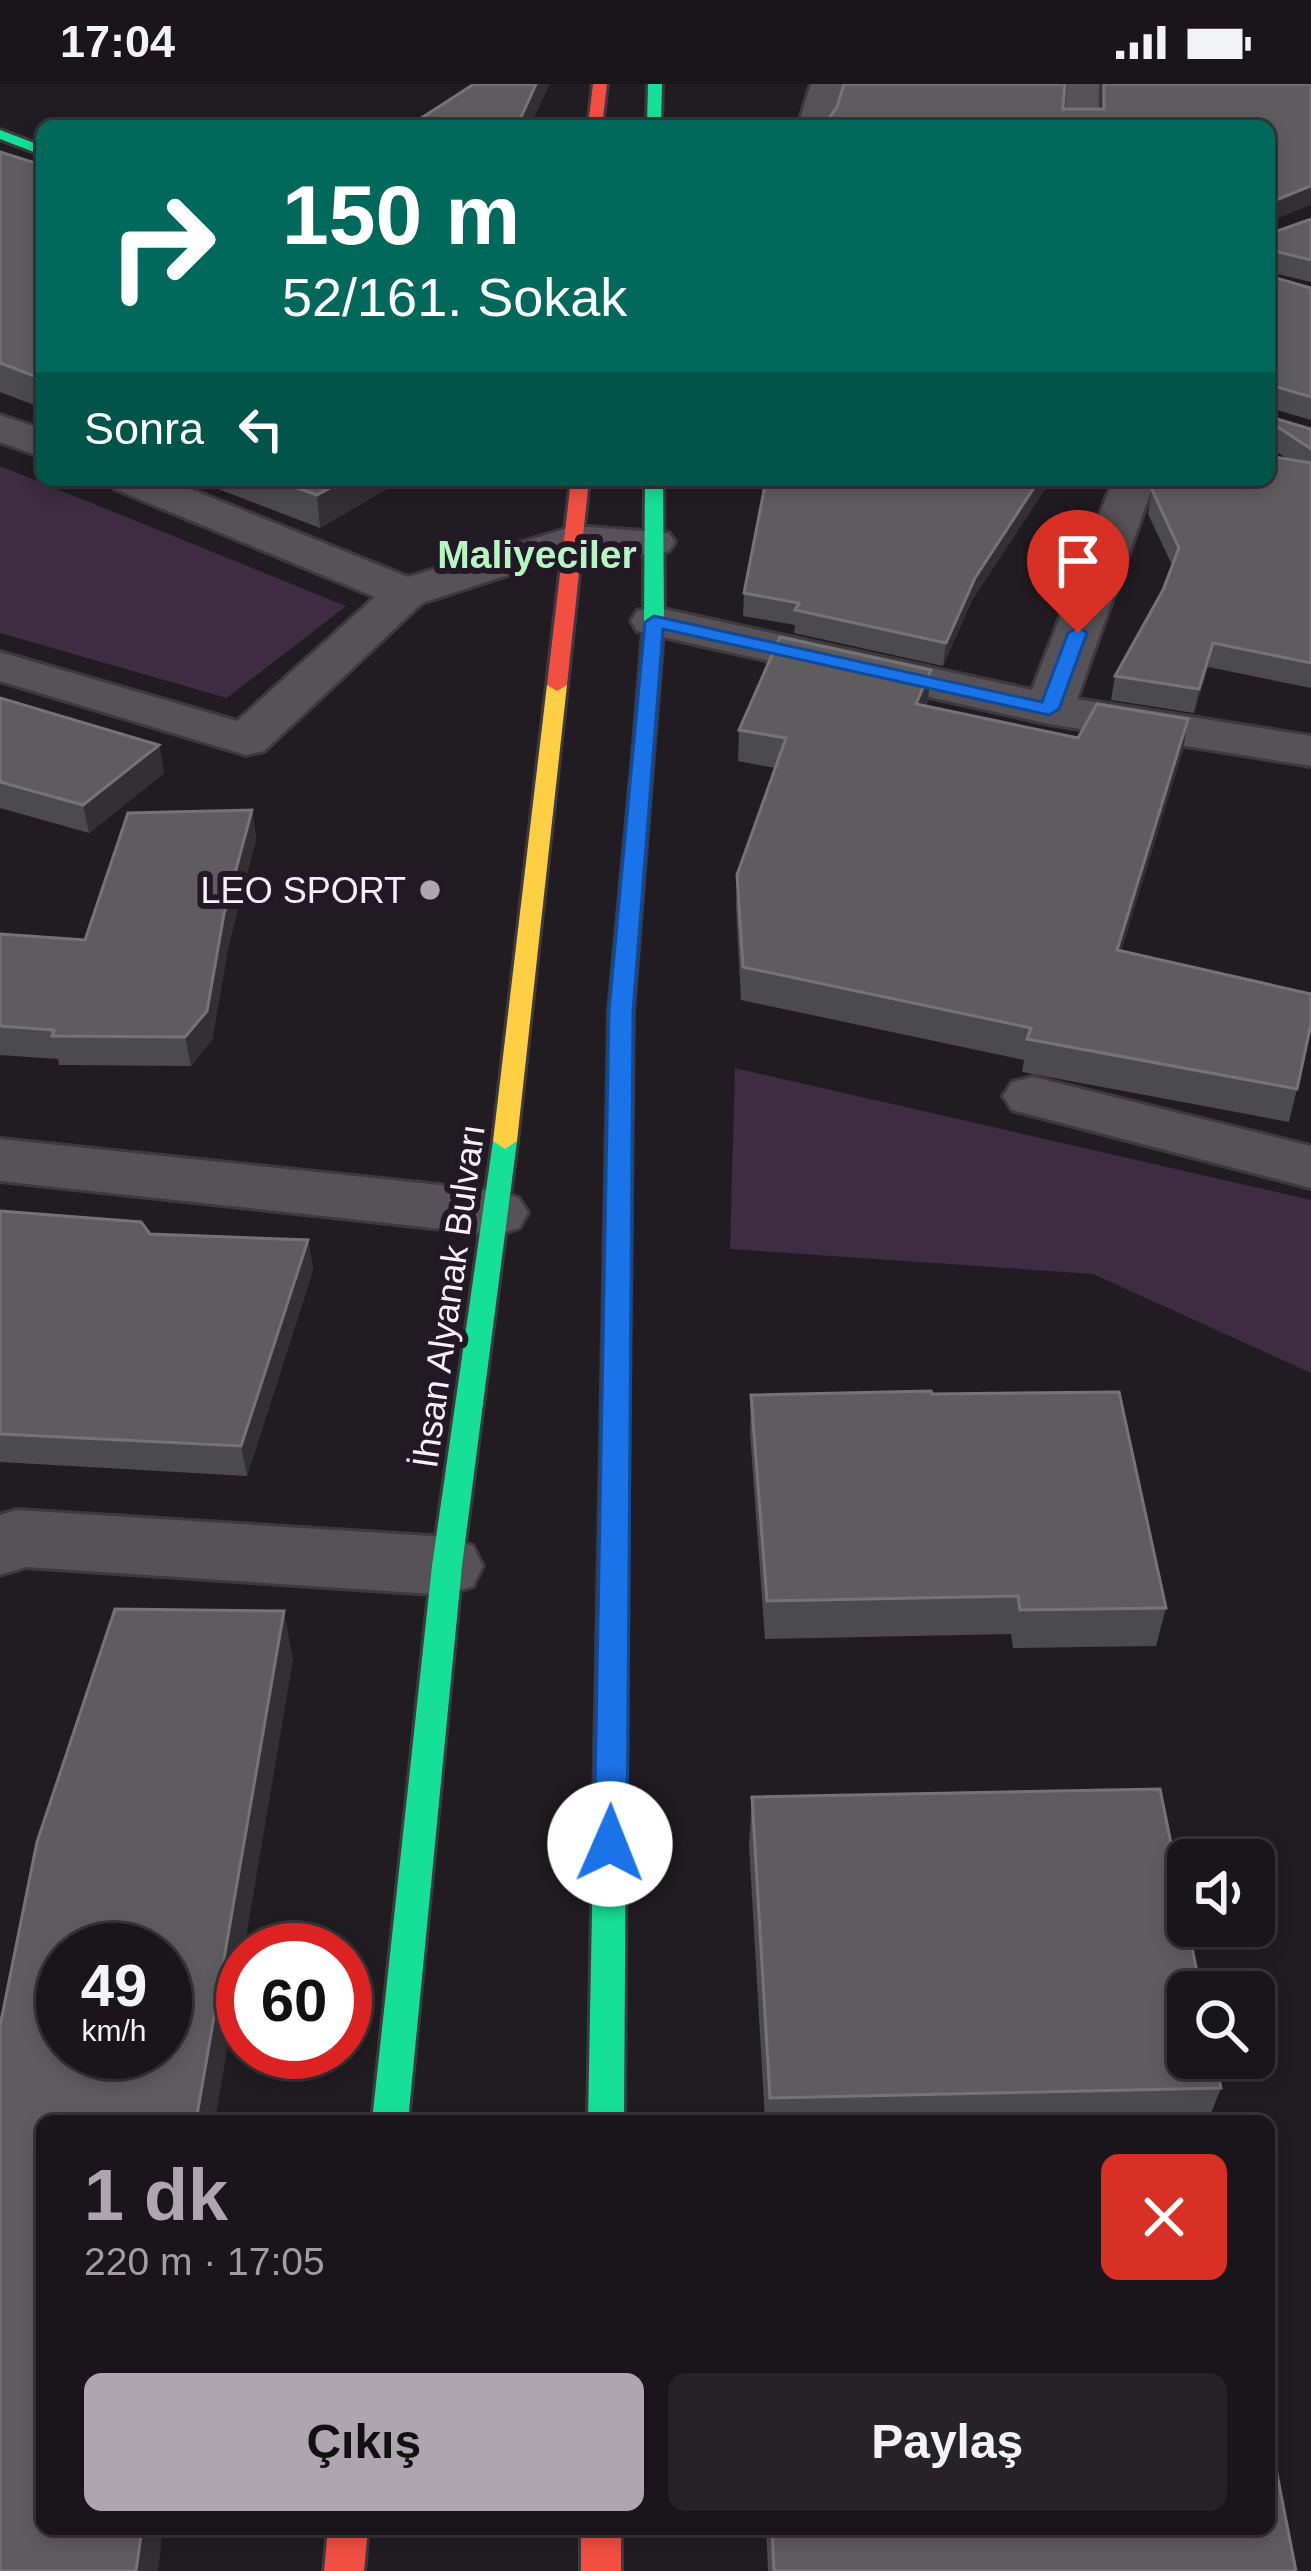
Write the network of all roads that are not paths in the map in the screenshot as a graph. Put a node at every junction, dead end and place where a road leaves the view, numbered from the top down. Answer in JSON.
{"nodes":[{"id":1,"x":599,"y":84,"type":"edge"},
{"id":2,"x":656,"y":84,"type":"edge"},
{"id":3,"x":827,"y":84,"type":"edge"},
{"id":4,"x":1083,"y":84,"type":"edge"},
{"id":5,"x":596,"y":120,"type":"edge"},
{"id":6,"x":653,"y":120,"type":"edge"},
{"id":7,"x":817,"y":120,"type":"edge"},
{"id":8,"x":1081,"y":120,"type":"edge"},
{"id":9,"x":0,"y":427,"type":"edge"},
{"id":10,"x":36,"y":442,"type":"edge"},
{"id":11,"x":145,"y":486,"type":"edge"},
{"id":12,"x":579,"y":486,"type":"edge"},
{"id":13,"x":654,"y":486,"type":"edge"},
{"id":14,"x":1132,"y":486,"type":"edge"},
{"id":15,"x":575,"y":539,"type":"junction"},
{"id":16,"x":653,"y":542,"type":"junction"},
{"id":17,"x":406,"y":593,"type":"junction"},
{"id":18,"x":654,"y":622,"type":"junction"},
{"id":19,"x":0,"y":666,"type":"edge"},
{"id":20,"x":1049,"y":709,"type":"junction"},
{"id":21,"x":1311,"y":751,"type":"edge"},
{"id":22,"x":1033,"y":1096,"type":"dead end"},
{"id":23,"x":0,"y":1160,"type":"edge"},
{"id":24,"x":1311,"y":1167,"type":"edge"},
{"id":25,"x":497,"y":1213,"type":"junction"},
{"id":26,"x":0,"y":1547,"type":"edge"},
{"id":27,"x":447,"y":1566,"type":"junction"},
{"id":28,"x":391,"y":2115,"type":"edge"},
{"id":29,"x":607,"y":2115,"type":"edge"},
{"id":30,"x":347,"y":2535,"type":"edge"},
{"id":31,"x":601,"y":2535,"type":"edge"},
{"id":32,"x":344,"y":2571,"type":"edge"},
{"id":33,"x":601,"y":2571,"type":"edge"}],
"edges":[{"from":1,"to":5,"type":"main road"},
{"from":2,"to":6,"type":"main road"},
{"from":3,"to":7,"type":"street"},
{"from":4,"to":8,"type":"street"},
{"from":9,"to":10,"type":"street"},
{"from":11,"to":17,"type":"street"},
{"from":12,"to":15,"type":"main road","name":"İhsan Alyanak Bulvarı"},
{"from":13,"to":16,"type":"main road"},
{"from":14,"to":20,"type":"street"},
{"from":15,"to":16,"type":"street"},
{"from":15,"to":17,"type":"street"},
{"from":15,"to":25,"type":"main road","name":"İhsan Alyanak Bulvarı"},
{"from":16,"to":18,"type":"main road"},
{"from":17,"to":19,"type":"street"},
{"from":18,"to":20,"type":"street"},
{"from":18,"to":29,"type":"main road"},
{"from":20,"to":21,"type":"street"},
{"from":22,"to":24,"type":"street"},
{"from":23,"to":25,"type":"street"},
{"from":25,"to":27,"type":"main road","name":"İhsan Alyanak Bulvarı"},
{"from":26,"to":27,"type":"street"},
{"from":27,"to":28,"type":"main road","name":"İhsan Alyanak Bulvarı"},
{"from":30,"to":32,"type":"main road"},
{"from":31,"to":33,"type":"main road"}]}
